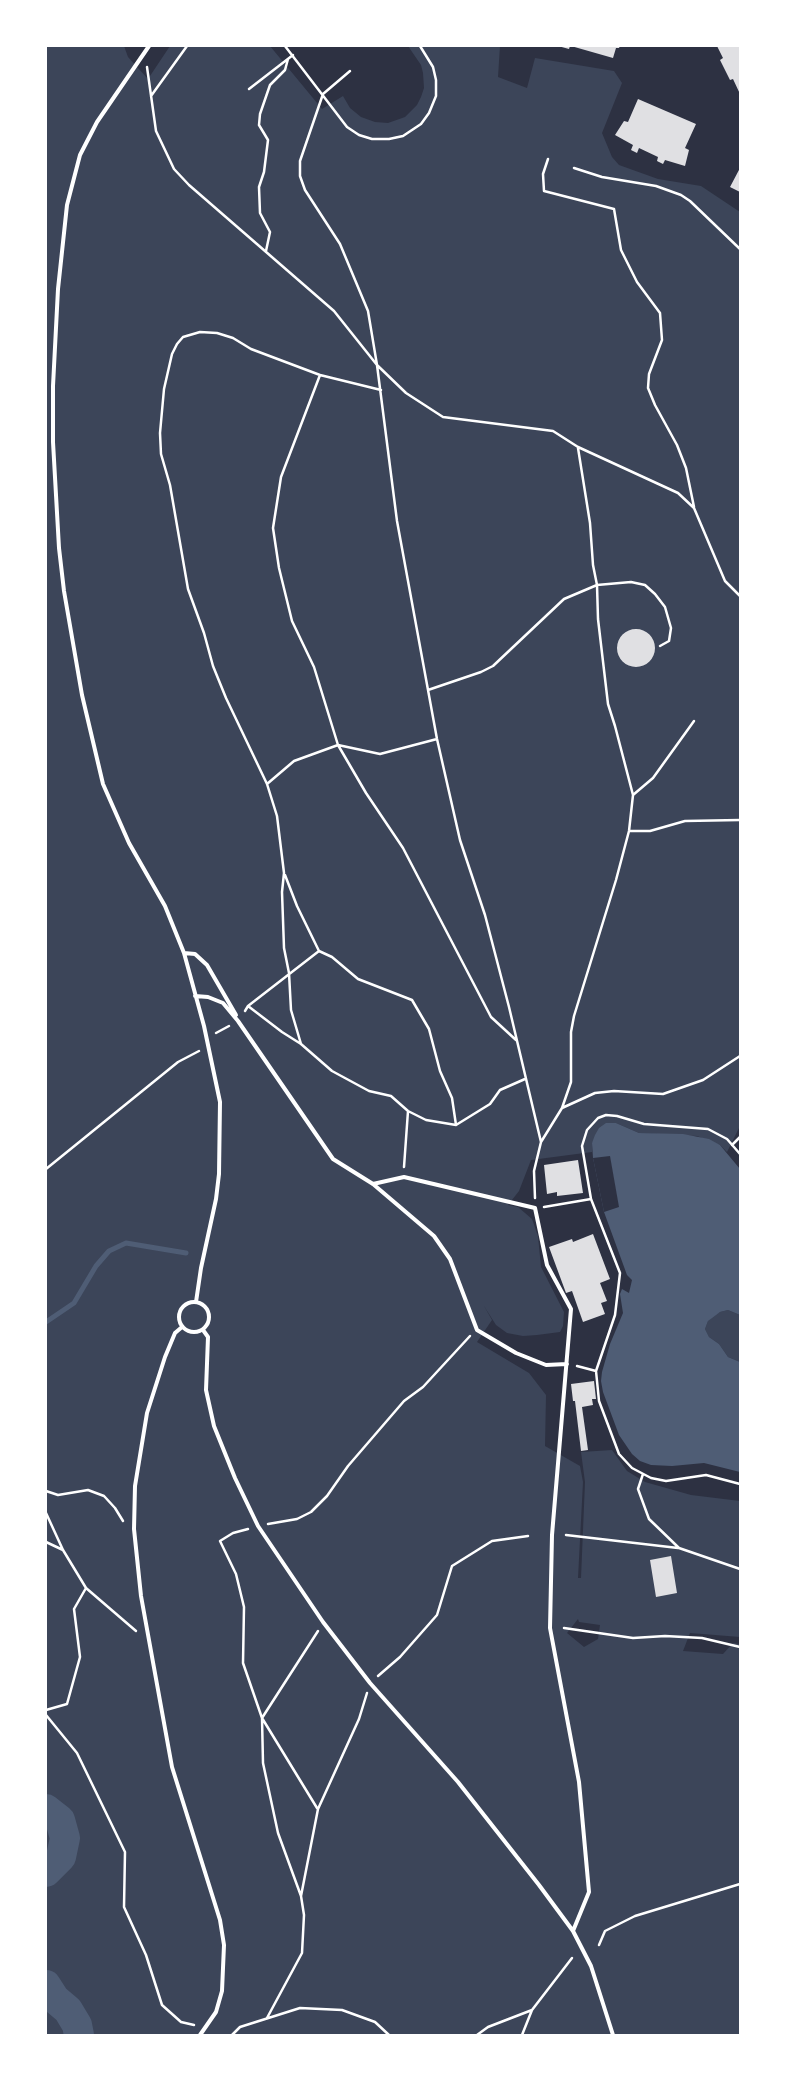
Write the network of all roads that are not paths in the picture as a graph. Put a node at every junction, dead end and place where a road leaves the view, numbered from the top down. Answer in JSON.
{"nodes":[{"id":1,"x":149,"y":46,"type":"edge"},
{"id":2,"x":184,"y":953,"type":"junction"},
{"id":3,"x":196,"y":996,"type":"junction"},
{"id":4,"x":244,"y":1029,"type":"junction"},
{"id":5,"x":373,"y":1184,"type":"junction"},
{"id":6,"x":196,"y":1302,"type":"junction"},
{"id":7,"x":182,"y":1327,"type":"junction"},
{"id":8,"x":204,"y":1330,"type":"junction"},
{"id":9,"x":567,"y":1364,"type":"junction"},
{"id":10,"x":573,"y":1932,"type":"junction"},
{"id":11,"x":200,"y":2035,"type":"edge"},
{"id":12,"x":613,"y":2035,"type":"edge"}],
"edges":[{"from":1,"to":2,"type":"street"},
{"from":2,"to":3,"type":"street"},
{"from":2,"to":4,"type":"street"},
{"from":3,"to":4,"type":"street"},
{"from":3,"to":6,"type":"street"},
{"from":4,"to":5,"type":"street"},
{"from":5,"to":9,"type":"street"},
{"from":5,"to":9,"type":"street"},
{"from":6,"to":7,"type":"street"},
{"from":6,"to":8,"type":"street"},
{"from":7,"to":8,"type":"street"},
{"from":7,"to":11,"type":"street"},
{"from":8,"to":10,"type":"street"},
{"from":9,"to":10,"type":"street"},
{"from":10,"to":12,"type":"street"}]}
